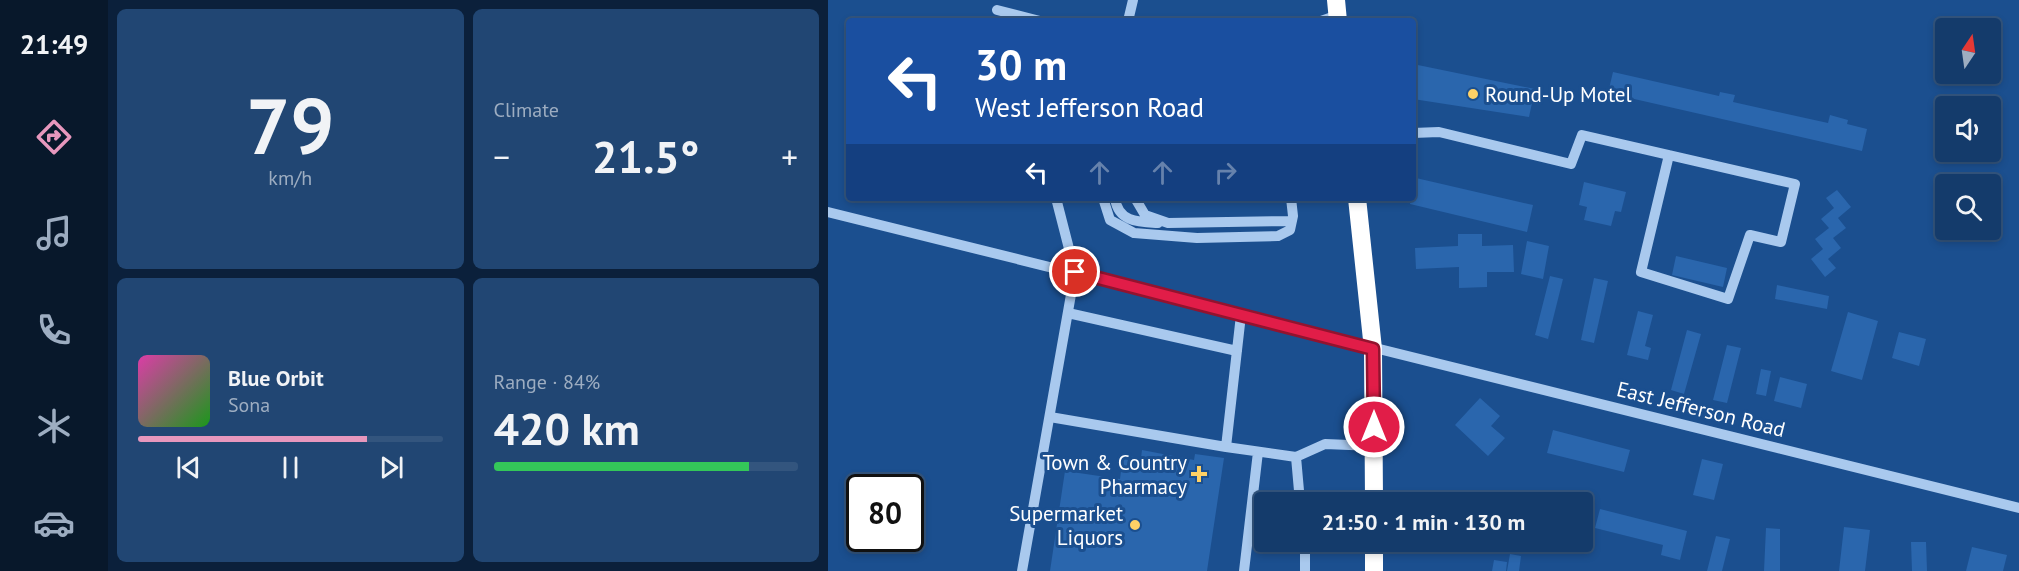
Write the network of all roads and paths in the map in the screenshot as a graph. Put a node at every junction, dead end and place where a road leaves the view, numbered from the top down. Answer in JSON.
{"nodes":[{"id":1,"x":1133,"y":0,"type":"edge"},
{"id":2,"x":997,"y":10,"type":"dead end"},
{"id":3,"x":1028,"y":18,"type":"edge"},
{"id":4,"x":1129,"y":18,"type":"edge"},
{"id":5,"x":1416,"y":133,"type":"edge"},
{"id":6,"x":1669,"y":155,"type":"junction"},
{"id":7,"x":1057,"y":201,"type":"edge"},
{"id":8,"x":1104,"y":201,"type":"edge"},
{"id":9,"x":1116,"y":201,"type":"edge"},
{"id":10,"x":1137,"y":201,"type":"edge"},
{"id":11,"x":1291,"y":201,"type":"edge"},
{"id":12,"x":1357,"y":201,"type":"edge"},
{"id":13,"x":828,"y":212,"type":"edge"},
{"id":14,"x":1292,"y":221,"type":"junction"},
{"id":15,"x":1168,"y":223,"type":"junction"},
{"id":16,"x":1075,"y":272,"type":"junction"},
{"id":17,"x":1068,"y":313,"type":"junction"},
{"id":18,"x":1241,"y":315,"type":"junction"},
{"id":19,"x":1373,"y":349,"type":"junction"},
{"id":20,"x":1238,"y":351,"type":"junction"},
{"id":21,"x":1050,"y":417,"type":"junction"},
{"id":22,"x":1374,"y":446,"type":"junction"},
{"id":23,"x":1226,"y":447,"type":"junction"},
{"id":24,"x":1258,"y":452,"type":"junction"},
{"id":25,"x":1296,"y":457,"type":"junction"},
{"id":26,"x":1299,"y":492,"type":"edge"},
{"id":27,"x":1374,"y":492,"type":"edge"},
{"id":28,"x":2019,"y":508,"type":"edge"},
{"id":29,"x":1305,"y":552,"type":"edge"},
{"id":30,"x":1374,"y":552,"type":"edge"},
{"id":31,"x":1022,"y":571,"type":"edge"},
{"id":32,"x":1244,"y":571,"type":"edge"},
{"id":33,"x":1305,"y":571,"type":"edge"},
{"id":34,"x":1374,"y":571,"type":"edge"}],
"edges":[{"from":1,"to":4,"type":"street"},
{"from":2,"to":3,"type":"street"},
{"from":5,"to":6,"type":"street"},
{"from":6,"to":6,"type":"street"},
{"from":7,"to":16,"type":"street"},
{"from":8,"to":14,"type":"street"},
{"from":9,"to":15,"type":"street"},
{"from":10,"to":15,"type":"street"},
{"from":11,"to":14,"type":"street"},
{"from":12,"to":19,"type":"highway"},
{"from":13,"to":16,"type":"street","name":"East Jefferson Road"},
{"from":14,"to":15,"type":"street"},
{"from":16,"to":17,"type":"street"},
{"from":16,"to":18,"type":"street","name":"East Jefferson Road"},
{"from":17,"to":20,"type":"street"},
{"from":17,"to":21,"type":"street"},
{"from":18,"to":19,"type":"street","name":"East Jefferson Road"},
{"from":18,"to":20,"type":"street"},
{"from":19,"to":22,"type":"highway"},
{"from":19,"to":28,"type":"street","name":"East Jefferson Road"},
{"from":20,"to":23,"type":"street"},
{"from":21,"to":23,"type":"street"},
{"from":21,"to":31,"type":"street"},
{"from":22,"to":25,"type":"street"},
{"from":22,"to":27,"type":"highway"},
{"from":23,"to":24,"type":"street"},
{"from":24,"to":25,"type":"street"},
{"from":24,"to":32,"type":"street"},
{"from":25,"to":26,"type":"street"},
{"from":29,"to":33,"type":"street"},
{"from":30,"to":34,"type":"highway"}]}
